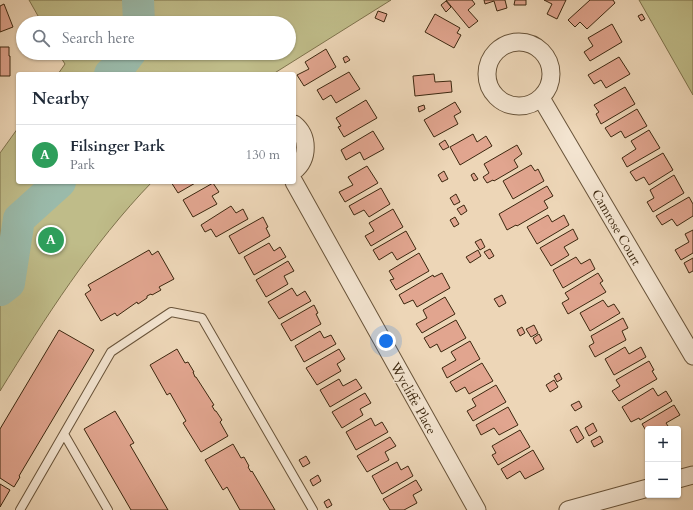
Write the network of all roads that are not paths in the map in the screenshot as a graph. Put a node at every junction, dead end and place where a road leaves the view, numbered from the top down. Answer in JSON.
{"nodes":[{"id":1,"x":541,"y":98,"type":"dead end"},
{"id":2,"x":296,"y":126,"type":"edge"},
{"id":3,"x":296,"y":168,"type":"edge"},
{"id":4,"x":295,"y":184,"type":"edge"},
{"id":5,"x":693,"y":356,"type":"edge"},
{"id":6,"x":64,"y":434,"type":"junction"},
{"id":7,"x":693,"y":475,"type":"edge"},
{"id":8,"x":681,"y":478,"type":"edge"},
{"id":9,"x":645,"y":489,"type":"edge"},
{"id":10,"x":20,"y":510,"type":"edge"},
{"id":11,"x":108,"y":510,"type":"edge"},
{"id":12,"x":313,"y":510,"type":"edge"},
{"id":13,"x":477,"y":510,"type":"edge"},
{"id":14,"x":568,"y":510,"type":"edge"}],
"edges":[{"from":1,"to":5,"type":"street","name":"Camrose Court"},
{"from":2,"to":3,"type":"street"},
{"from":4,"to":13,"type":"street","name":"Wycliffe Place"},
{"from":6,"to":10,"type":"lane"},
{"from":6,"to":11,"type":"lane"},
{"from":6,"to":12,"type":"lane"},
{"from":7,"to":8,"type":"street"},
{"from":9,"to":14,"type":"street"}]}
